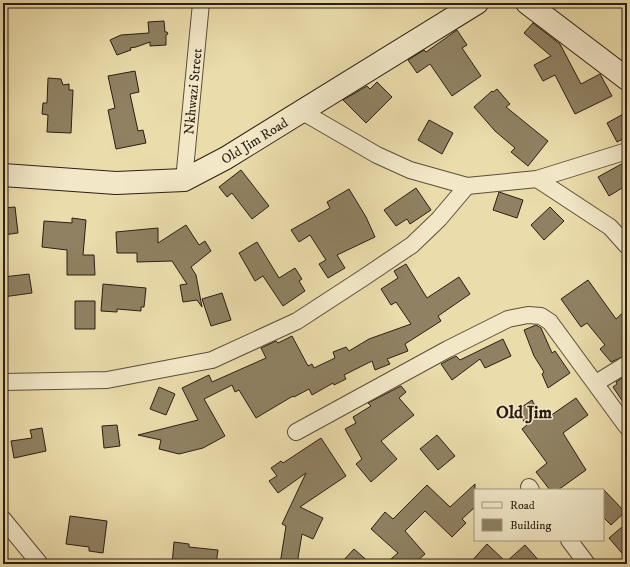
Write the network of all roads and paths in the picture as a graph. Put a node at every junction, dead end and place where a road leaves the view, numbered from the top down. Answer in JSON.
{"nodes":[{"id":1,"x":201,"y":3,"type":"edge"},
{"id":2,"x":477,"y":3,"type":"edge"},
{"id":3,"x":527,"y":3,"type":"edge"},
{"id":4,"x":627,"y":79,"type":"edge"},
{"id":5,"x":301,"y":111,"type":"junction"},
{"id":6,"x":627,"y":151,"type":"edge"},
{"id":7,"x":3,"y":174,"type":"edge"},
{"id":8,"x":537,"y":179,"type":"junction"},
{"id":9,"x":184,"y":180,"type":"junction"},
{"id":10,"x":467,"y":186,"type":"junction"},
{"id":11,"x":627,"y":246,"type":"edge"},
{"id":12,"x":627,"y":364,"type":"edge"},
{"id":13,"x":3,"y":382,"type":"edge"},
{"id":14,"x":596,"y":383,"type":"junction"},
{"id":15,"x":627,"y":428,"type":"edge"},
{"id":16,"x":296,"y":432,"type":"dead end"},
{"id":17,"x":3,"y":519,"type":"edge"},
{"id":18,"x":570,"y":541,"type":"edge"},
{"id":19,"x":40,"y":564,"type":"edge"},
{"id":20,"x":587,"y":564,"type":"edge"}],
"edges":[{"from":1,"to":9,"type":"street","name":"Nkhwazi Street"},
{"from":2,"to":5,"type":"street","name":"Old Jim Road"},
{"from":3,"to":4,"type":"street"},
{"from":5,"to":9,"type":"street","name":"Old Jim Road"},
{"from":5,"to":10,"type":"street"},
{"from":6,"to":8,"type":"street"},
{"from":7,"to":9,"type":"street","name":"Old Jim Road"},
{"from":8,"to":10,"type":"street"},
{"from":8,"to":11,"type":"street"},
{"from":10,"to":13,"type":"street"},
{"from":12,"to":14,"type":"street"},
{"from":14,"to":15,"type":"street"},
{"from":14,"to":16,"type":"street"},
{"from":17,"to":19,"type":"street"},
{"from":18,"to":20,"type":"street"}]}
